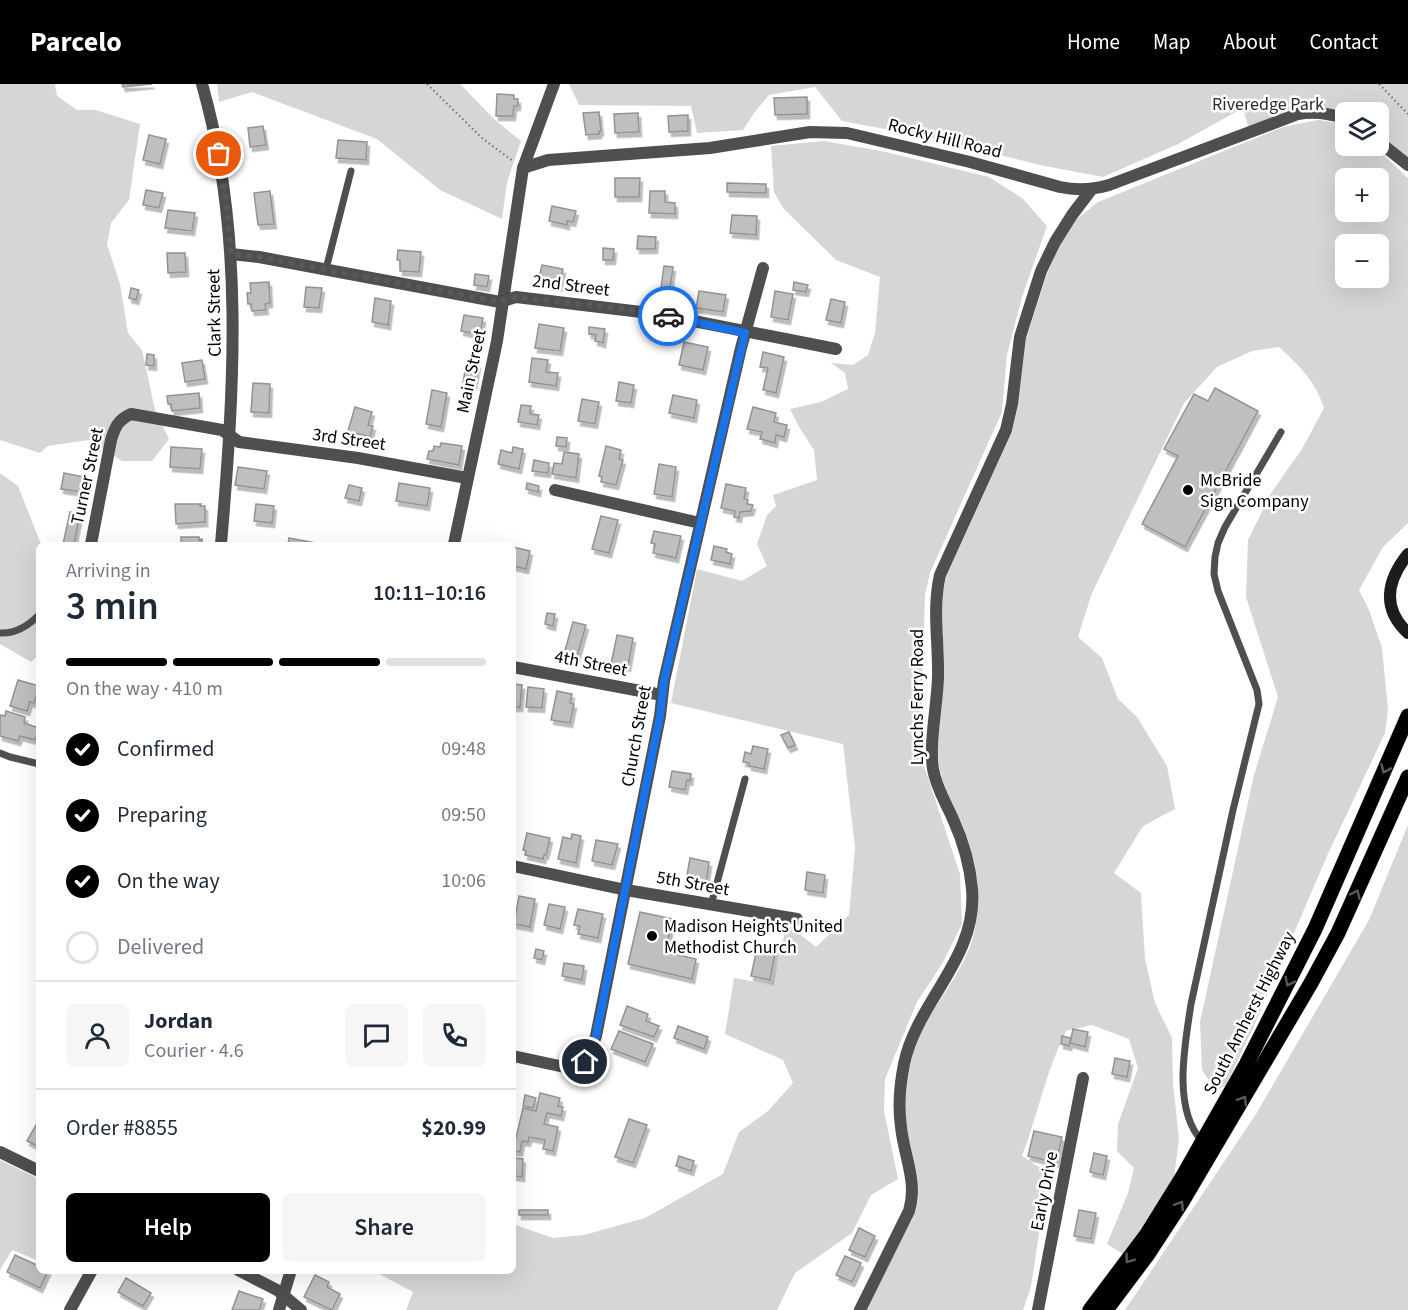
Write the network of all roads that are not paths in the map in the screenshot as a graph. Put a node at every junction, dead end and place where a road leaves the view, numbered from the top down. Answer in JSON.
{"nodes":[{"id":1,"x":202,"y":84,"type":"edge"},
{"id":2,"x":554,"y":84,"type":"edge"},
{"id":3,"x":1335,"y":115,"type":"edge"},
{"id":4,"x":1389,"y":150,"type":"edge"},
{"id":5,"x":1408,"y":165,"type":"edge"},
{"id":6,"x":523,"y":168,"type":"junction"},
{"id":7,"x":351,"y":171,"type":"dead end"},
{"id":8,"x":1091,"y":190,"type":"junction"},
{"id":9,"x":231,"y":254,"type":"junction"},
{"id":10,"x":763,"y":268,"type":"dead end"},
{"id":11,"x":326,"y":269,"type":"junction"},
{"id":12,"x":504,"y":301,"type":"junction"},
{"id":13,"x":745,"y":333,"type":"junction"},
{"id":14,"x":836,"y":349,"type":"dead end"},
{"id":15,"x":1281,"y":432,"type":"dead end"},
{"id":16,"x":228,"y":434,"type":"junction"},
{"id":17,"x":466,"y":478,"type":"junction"},
{"id":18,"x":555,"y":490,"type":"dead end"},
{"id":19,"x":700,"y":523,"type":"junction"},
{"id":20,"x":91,"y":542,"type":"edge"},
{"id":21,"x":221,"y":542,"type":"edge"},
{"id":22,"x":453,"y":542,"type":"edge"},
{"id":23,"x":1408,"y":554,"type":"edge"},
{"id":24,"x":36,"y":617,"type":"edge"},
{"id":25,"x":0,"y":633,"type":"edge"},
{"id":26,"x":1408,"y":633,"type":"edge"},
{"id":27,"x":516,"y":668,"type":"edge"},
{"id":28,"x":662,"y":695,"type":"junction"},
{"id":29,"x":1408,"y":716,"type":"edge"},
{"id":30,"x":0,"y":753,"type":"edge"},
{"id":31,"x":36,"y":763,"type":"edge"},
{"id":32,"x":1408,"y":777,"type":"edge"},
{"id":33,"x":745,"y":779,"type":"dead end"},
{"id":34,"x":516,"y":867,"type":"edge"},
{"id":35,"x":626,"y":890,"type":"junction"},
{"id":36,"x":711,"y":905,"type":"junction"},
{"id":37,"x":797,"y":919,"type":"dead end"},
{"id":38,"x":516,"y":1057,"type":"edge"},
{"id":39,"x":1083,"y":1078,"type":"dead end"},
{"id":40,"x":1208,"y":1146,"type":"junction"},
{"id":41,"x":0,"y":1152,"type":"edge"},
{"id":42,"x":36,"y":1170,"type":"edge"},
{"id":43,"x":90,"y":1274,"type":"edge"},
{"id":44,"x":245,"y":1274,"type":"edge"},
{"id":45,"x":290,"y":1274,"type":"edge"},
{"id":46,"x":284,"y":1296,"type":"junction"},
{"id":47,"x":70,"y":1310,"type":"edge"},
{"id":48,"x":279,"y":1310,"type":"edge"},
{"id":49,"x":301,"y":1310,"type":"edge"},
{"id":50,"x":860,"y":1310,"type":"edge"},
{"id":51,"x":1038,"y":1310,"type":"edge"},
{"id":52,"x":1090,"y":1310,"type":"edge"},
{"id":53,"x":1106,"y":1310,"type":"edge"}],
"edges":[{"from":1,"to":9,"type":"street","name":"Clark Street"},
{"from":2,"to":6,"type":"street","name":"Main Street"},
{"from":3,"to":8,"type":"street","name":"Rocky Hill Road"},
{"from":4,"to":5,"type":"street"},
{"from":6,"to":8,"type":"street","name":"Rocky Hill Road"},
{"from":6,"to":12,"type":"street","name":"Main Street"},
{"from":7,"to":11,"type":"lane"},
{"from":8,"to":50,"type":"street","name":"Lynchs Ferry Road"},
{"from":9,"to":11,"type":"street","name":"2nd Street"},
{"from":9,"to":16,"type":"street","name":"Clark Street"},
{"from":10,"to":13,"type":"street","name":"Church Street"},
{"from":11,"to":12,"type":"street","name":"2nd Street"},
{"from":12,"to":13,"type":"street","name":"2nd Street"},
{"from":12,"to":17,"type":"street","name":"Main Street"},
{"from":13,"to":14,"type":"street","name":"2nd Street"},
{"from":13,"to":19,"type":"street","name":"Church Street"},
{"from":15,"to":40,"type":"lane"},
{"from":16,"to":17,"type":"street","name":"3rd Street"},
{"from":16,"to":20,"type":"street","name":"Turner Street"},
{"from":16,"to":21,"type":"street","name":"Clark Street"},
{"from":17,"to":22,"type":"street","name":"Main Street"},
{"from":18,"to":19,"type":"street"},
{"from":19,"to":28,"type":"street","name":"Church Street"},
{"from":23,"to":26,"type":"street"},
{"from":24,"to":25,"type":"lane"},
{"from":27,"to":28,"type":"street","name":"4th Street"},
{"from":28,"to":35,"type":"street","name":"Church Street"},
{"from":29,"to":40,"type":"main road","name":"South Amherst Highway","one_way":true},
{"from":30,"to":31,"type":"lane"},
{"from":40,"to":32,"type":"main road","name":"South Amherst Highway","one_way":true},
{"from":33,"to":36,"type":"lane"},
{"from":34,"to":35,"type":"street","name":"5th Street"},
{"from":35,"to":36,"type":"street","name":"5th Street"},
{"from":35,"to":38,"type":"street","name":"Church Street"},
{"from":36,"to":37,"type":"street","name":"5th Street"},
{"from":39,"to":51,"type":"street","name":"Early Drive"},
{"from":40,"to":52,"type":"main road","name":"South Amherst Highway","one_way":true},
{"from":53,"to":40,"type":"main road","name":"South Amherst Highway","one_way":true},
{"from":41,"to":42,"type":"street"},
{"from":43,"to":47,"type":"street"},
{"from":44,"to":46,"type":"street"},
{"from":45,"to":46,"type":"street"},
{"from":46,"to":48,"type":"street"},
{"from":46,"to":49,"type":"street"}]}
